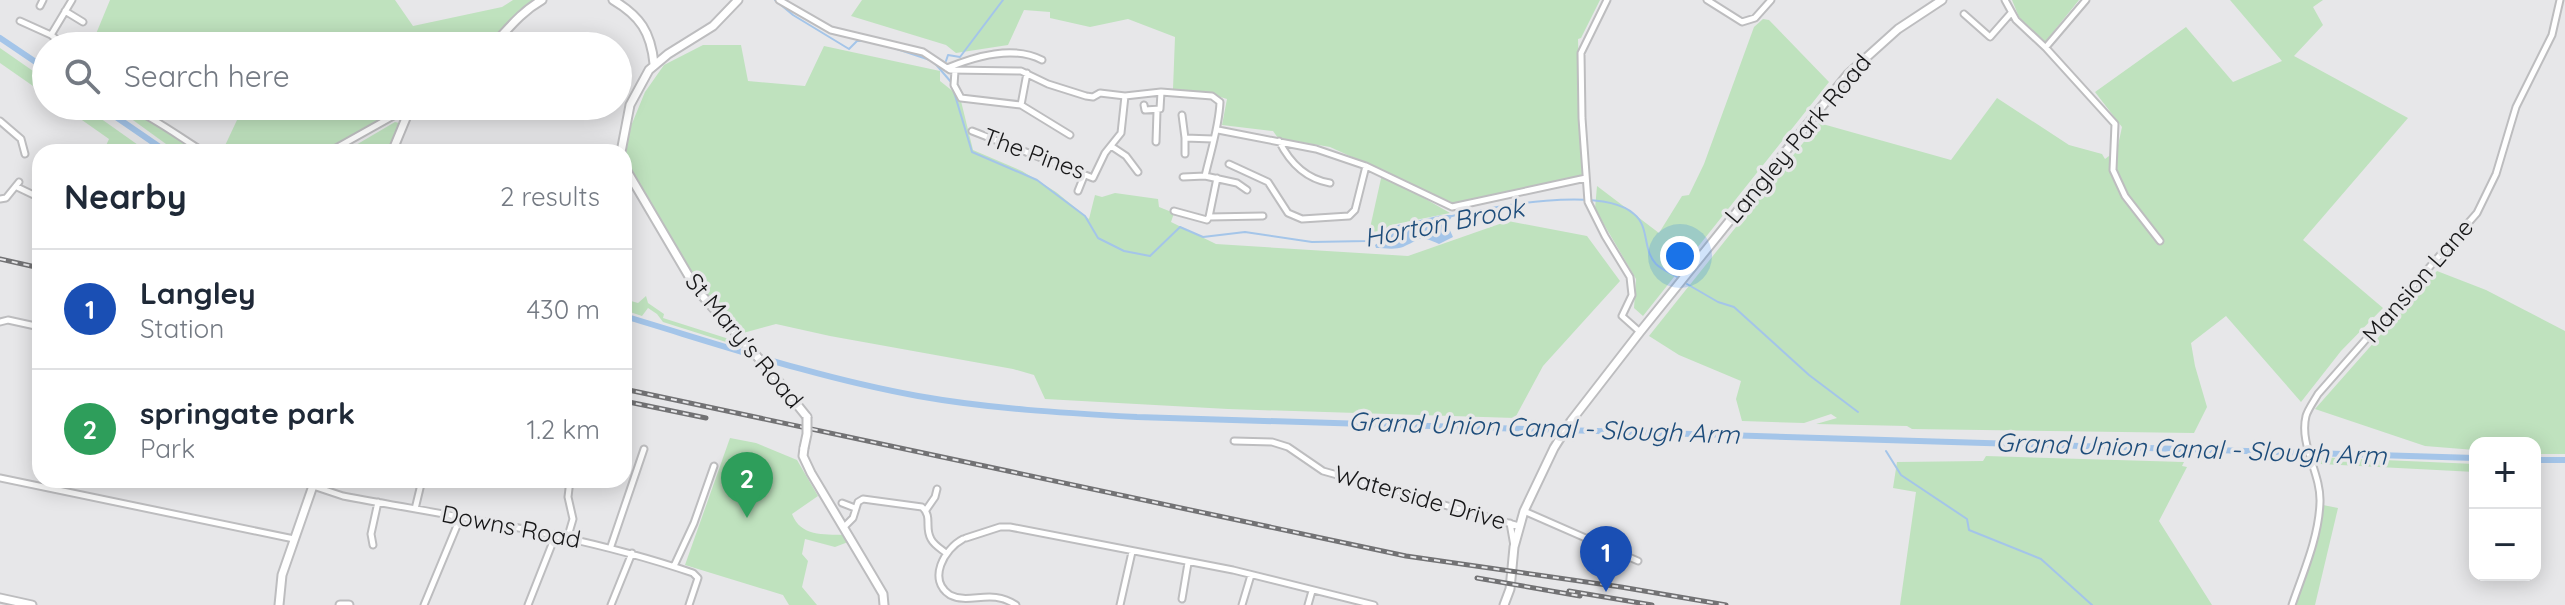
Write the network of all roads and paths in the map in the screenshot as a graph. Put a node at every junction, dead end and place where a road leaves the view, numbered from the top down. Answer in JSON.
{"nodes":[{"id":1,"x":542,"y":0,"type":"edge"},
{"id":2,"x":613,"y":0,"type":"edge"},
{"id":3,"x":738,"y":0,"type":"edge"},
{"id":4,"x":779,"y":0,"type":"edge"},
{"id":5,"x":1607,"y":0,"type":"edge"},
{"id":6,"x":1707,"y":0,"type":"edge"},
{"id":7,"x":1771,"y":0,"type":"edge"},
{"id":8,"x":1942,"y":0,"type":"edge"},
{"id":9,"x":2005,"y":0,"type":"edge"},
{"id":10,"x":2086,"y":0,"type":"edge"},
{"id":11,"x":2560,"y":0,"type":"edge"},
{"id":12,"x":70,"y":1,"type":"edge"},
{"id":13,"x":65,"y":11,"type":"junction"},
{"id":14,"x":2011,"y":13,"type":"junction"},
{"id":15,"x":1964,"y":14,"type":"dead end"},
{"id":16,"x":20,"y":21,"type":"dead end"},
{"id":17,"x":83,"y":22,"type":"dead end"},
{"id":18,"x":44,"y":32,"type":"edge"},
{"id":19,"x":53,"y":32,"type":"edge"},
{"id":20,"x":504,"y":32,"type":"edge"},
{"id":21,"x":2046,"y":47,"type":"junction"},
{"id":22,"x":1042,"y":60,"type":"dead end"},
{"id":23,"x":654,"y":64,"type":"junction"},
{"id":24,"x":951,"y":70,"type":"junction"},
{"id":25,"x":1027,"y":73,"type":"junction"},
{"id":26,"x":1161,"y":92,"type":"junction"},
{"id":27,"x":1125,"y":96,"type":"junction"},
{"id":28,"x":632,"y":102,"type":"edge"},
{"id":29,"x":1021,"y":105,"type":"junction"},
{"id":30,"x":1144,"y":105,"type":"dead end"},
{"id":31,"x":1157,"y":111,"type":"junction"},
{"id":32,"x":1182,"y":115,"type":"dead end"},
{"id":33,"x":155,"y":120,"type":"edge"},
{"id":34,"x":386,"y":120,"type":"edge"},
{"id":35,"x":405,"y":120,"type":"edge"},
{"id":36,"x":627,"y":120,"type":"edge"},
{"id":37,"x":0,"y":121,"type":"edge"},
{"id":38,"x":1218,"y":130,"type":"junction"},
{"id":39,"x":972,"y":131,"type":"dead end"},
{"id":40,"x":1070,"y":135,"type":"dead end"},
{"id":41,"x":1185,"y":138,"type":"junction"},
{"id":42,"x":1213,"y":139,"type":"junction"},
{"id":43,"x":1278,"y":140,"type":"junction"},
{"id":44,"x":1156,"y":142,"type":"dead end"},
{"id":45,"x":191,"y":144,"type":"edge"},
{"id":46,"x":343,"y":144,"type":"edge"},
{"id":47,"x":395,"y":144,"type":"edge"},
{"id":48,"x":623,"y":144,"type":"edge"},
{"id":49,"x":1111,"y":146,"type":"junction"},
{"id":50,"x":25,"y":154,"type":"dead end"},
{"id":51,"x":1185,"y":154,"type":"dead end"},
{"id":52,"x":1229,"y":164,"type":"dead end"},
{"id":53,"x":1366,"y":166,"type":"junction"},
{"id":54,"x":1138,"y":172,"type":"dead end"},
{"id":55,"x":1084,"y":176,"type":"junction"},
{"id":56,"x":1205,"y":176,"type":"junction"},
{"id":57,"x":1183,"y":177,"type":"dead end"},
{"id":58,"x":1217,"y":178,"type":"junction"},
{"id":59,"x":1586,"y":178,"type":"junction"},
{"id":60,"x":632,"y":180,"type":"edge"},
{"id":61,"x":1330,"y":183,"type":"dead end"},
{"id":62,"x":1247,"y":190,"type":"dead end"},
{"id":63,"x":1078,"y":191,"type":"dead end"},
{"id":64,"x":32,"y":193,"type":"edge"},
{"id":65,"x":0,"y":199,"type":"edge"},
{"id":66,"x":1174,"y":211,"type":"dead end"},
{"id":67,"x":1263,"y":216,"type":"dead end"},
{"id":68,"x":1209,"y":217,"type":"junction"},
{"id":69,"x":2160,"y":241,"type":"dead end"},
{"id":70,"x":0,"y":322,"type":"edge"},
{"id":71,"x":32,"y":325,"type":"edge"},
{"id":72,"x":1640,"y":332,"type":"junction"},
{"id":73,"x":1234,"y":441,"type":"dead end"},
{"id":74,"x":644,"y":449,"type":"dead end"},
{"id":75,"x":714,"y":466,"type":"dead end"},
{"id":76,"x":0,"y":478,"type":"edge"},
{"id":77,"x":632,"y":484,"type":"edge"},
{"id":78,"x":32,"y":485,"type":"edge"},
{"id":79,"x":48,"y":488,"type":"edge"},
{"id":80,"x":312,"y":488,"type":"edge"},
{"id":81,"x":331,"y":488,"type":"edge"},
{"id":82,"x":420,"y":488,"type":"edge"},
{"id":83,"x":569,"y":488,"type":"edge"},
{"id":84,"x":630,"y":488,"type":"edge"},
{"id":85,"x":937,"y":489,"type":"dead end"},
{"id":86,"x":378,"y":502,"type":"junction"},
{"id":87,"x":842,"y":503,"type":"dead end"},
{"id":88,"x":855,"y":508,"type":"junction"},
{"id":89,"x":415,"y":509,"type":"junction"},
{"id":90,"x":926,"y":510,"type":"junction"},
{"id":91,"x":1524,"y":511,"type":"junction"},
{"id":92,"x":461,"y":516,"type":"junction"},
{"id":93,"x":1514,"y":524,"type":"junction"},
{"id":94,"x":844,"y":527,"type":"junction"},
{"id":95,"x":556,"y":534,"type":"junction"},
{"id":96,"x":568,"y":536,"type":"junction"},
{"id":97,"x":294,"y":539,"type":"junction"},
{"id":98,"x":373,"y":545,"type":"dead end"},
{"id":99,"x":610,"y":547,"type":"junction"},
{"id":100,"x":1132,"y":552,"type":"junction"},
{"id":101,"x":632,"y":553,"type":"junction"},
{"id":102,"x":946,"y":553,"type":"junction"},
{"id":103,"x":1638,"y":561,"type":"dead end"},
{"id":104,"x":1188,"y":563,"type":"junction"},
{"id":105,"x":674,"y":566,"type":"junction"},
{"id":106,"x":1251,"y":575,"type":"junction"},
{"id":107,"x":1312,"y":591,"type":"junction"},
{"id":108,"x":0,"y":598,"type":"edge"},
{"id":109,"x":1182,"y":599,"type":"dead end"},
{"id":110,"x":958,"y":602,"type":"edge"},
{"id":111,"x":32,"y":605,"type":"edge"},
{"id":112,"x":279,"y":605,"type":"edge"},
{"id":113,"x":340,"y":605,"type":"edge"},
{"id":114,"x":349,"y":605,"type":"edge"},
{"id":115,"x":424,"y":605,"type":"edge"},
{"id":116,"x":528,"y":605,"type":"edge"},
{"id":117,"x":611,"y":605,"type":"edge"},
{"id":118,"x":689,"y":605,"type":"edge"},
{"id":119,"x":884,"y":605,"type":"edge"},
{"id":120,"x":1016,"y":605,"type":"edge"},
{"id":121,"x":1120,"y":605,"type":"edge"},
{"id":122,"x":1242,"y":605,"type":"edge"},
{"id":123,"x":1308,"y":605,"type":"edge"},
{"id":124,"x":1374,"y":605,"type":"edge"},
{"id":125,"x":1504,"y":605,"type":"edge"},
{"id":126,"x":2292,"y":605,"type":"edge"}],
"edges":[{"from":1,"to":20,"type":"street"},
{"from":2,"to":23,"type":"street"},
{"from":3,"to":23,"type":"street"},
{"from":4,"to":24,"type":"street"},
{"from":5,"to":59,"type":"street"},
{"from":6,"to":7,"type":"street"},
{"from":8,"to":72,"type":"street","name":"Langley Park Road"},
{"from":9,"to":14,"type":"street"},
{"from":10,"to":21,"type":"street"},
{"from":11,"to":126,"type":"street","name":"Mansion Lane"},
{"from":12,"to":13,"type":"street"},
{"from":13,"to":17,"type":"street"},
{"from":13,"to":19,"type":"street"},
{"from":14,"to":15,"type":"street"},
{"from":14,"to":21,"type":"street"},
{"from":16,"to":18,"type":"street"},
{"from":21,"to":69,"type":"street"},
{"from":22,"to":24,"type":"street"},
{"from":23,"to":28,"type":"street"},
{"from":24,"to":25,"type":"street"},
{"from":24,"to":29,"type":"street"},
{"from":25,"to":27,"type":"street"},
{"from":25,"to":29,"type":"street"},
{"from":26,"to":27,"type":"street"},
{"from":26,"to":31,"type":"street"},
{"from":26,"to":38,"type":"street"},
{"from":27,"to":49,"type":"street"},
{"from":29,"to":40,"type":"street"},
{"from":30,"to":31,"type":"street"},
{"from":31,"to":44,"type":"street"},
{"from":32,"to":41,"type":"street"},
{"from":33,"to":45,"type":"street"},
{"from":34,"to":46,"type":"street"},
{"from":35,"to":47,"type":"street"},
{"from":36,"to":48,"type":"street"},
{"from":37,"to":50,"type":"street"},
{"from":38,"to":42,"type":"street"},
{"from":38,"to":43,"type":"street"},
{"from":39,"to":55,"type":"street","name":"The Pines"},
{"from":41,"to":42,"type":"street"},
{"from":41,"to":51,"type":"street"},
{"from":42,"to":56,"type":"street"},
{"from":43,"to":53,"type":"street"},
{"from":43,"to":61,"type":"street"},
{"from":49,"to":54,"type":"street"},
{"from":49,"to":55,"type":"street","name":"The Pines"},
{"from":52,"to":53,"type":"street"},
{"from":53,"to":59,"type":"street"},
{"from":55,"to":63,"type":"street"},
{"from":56,"to":57,"type":"street"},
{"from":56,"to":58,"type":"street"},
{"from":58,"to":62,"type":"street"},
{"from":58,"to":68,"type":"street"},
{"from":59,"to":72,"type":"street"},
{"from":60,"to":94,"type":"street","name":"St Mary's Road","bridge":true},
{"from":64,"to":65,"type":"street"},
{"from":66,"to":68,"type":"street"},
{"from":67,"to":68,"type":"street"},
{"from":70,"to":71,"type":"street"},
{"from":72,"to":91,"type":"street","name":"Langley Park Road"},
{"from":73,"to":93,"type":"street","name":"Waterside Drive"},
{"from":74,"to":77,"type":"street"},
{"from":75,"to":105,"type":"street"},
{"from":76,"to":78,"type":"street"},
{"from":79,"to":97,"type":"street"},
{"from":80,"to":97,"type":"street"},
{"from":81,"to":86,"type":"street","name":"Downs Road"},
{"from":82,"to":89,"type":"street"},
{"from":83,"to":96,"type":"street"},
{"from":84,"to":99,"type":"street"},
{"from":85,"to":90,"type":"street"},
{"from":86,"to":89,"type":"street","name":"Downs Road"},
{"from":86,"to":98,"type":"street"},
{"from":87,"to":88,"type":"street"},
{"from":88,"to":90,"type":"street"},
{"from":88,"to":94,"type":"street"},
{"from":89,"to":92,"type":"street","name":"Downs Road"},
{"from":90,"to":102,"type":"street"},
{"from":91,"to":93,"type":"street","name":"Langley Park Road"},
{"from":91,"to":103,"type":"street"},
{"from":92,"to":95,"type":"street","name":"Downs Road"},
{"from":92,"to":115,"type":"street"},
{"from":93,"to":125,"type":"street","name":"Langley Park Road"},
{"from":94,"to":119,"type":"street","name":"St Mary's Road"},
{"from":95,"to":96,"type":"street","name":"Downs Road"},
{"from":95,"to":116,"type":"street"},
{"from":96,"to":99,"type":"street","name":"Downs Road"},
{"from":97,"to":112,"type":"street"},
{"from":99,"to":101,"type":"street","name":"Downs Road"},
{"from":100,"to":102,"type":"street"},
{"from":100,"to":104,"type":"street"},
{"from":100,"to":121,"type":"street"},
{"from":101,"to":105,"type":"street","name":"Downs Road"},
{"from":101,"to":117,"type":"street"},
{"from":102,"to":110,"type":"street"},
{"from":104,"to":106,"type":"street"},
{"from":104,"to":109,"type":"street"},
{"from":105,"to":118,"type":"street","name":"Downs Road"},
{"from":106,"to":107,"type":"street"},
{"from":106,"to":122,"type":"street"},
{"from":107,"to":123,"type":"street"},
{"from":107,"to":124,"type":"street"},
{"from":108,"to":111,"type":"street"},
{"from":110,"to":120,"type":"street"},
{"from":113,"to":114,"type":"street"}]}
